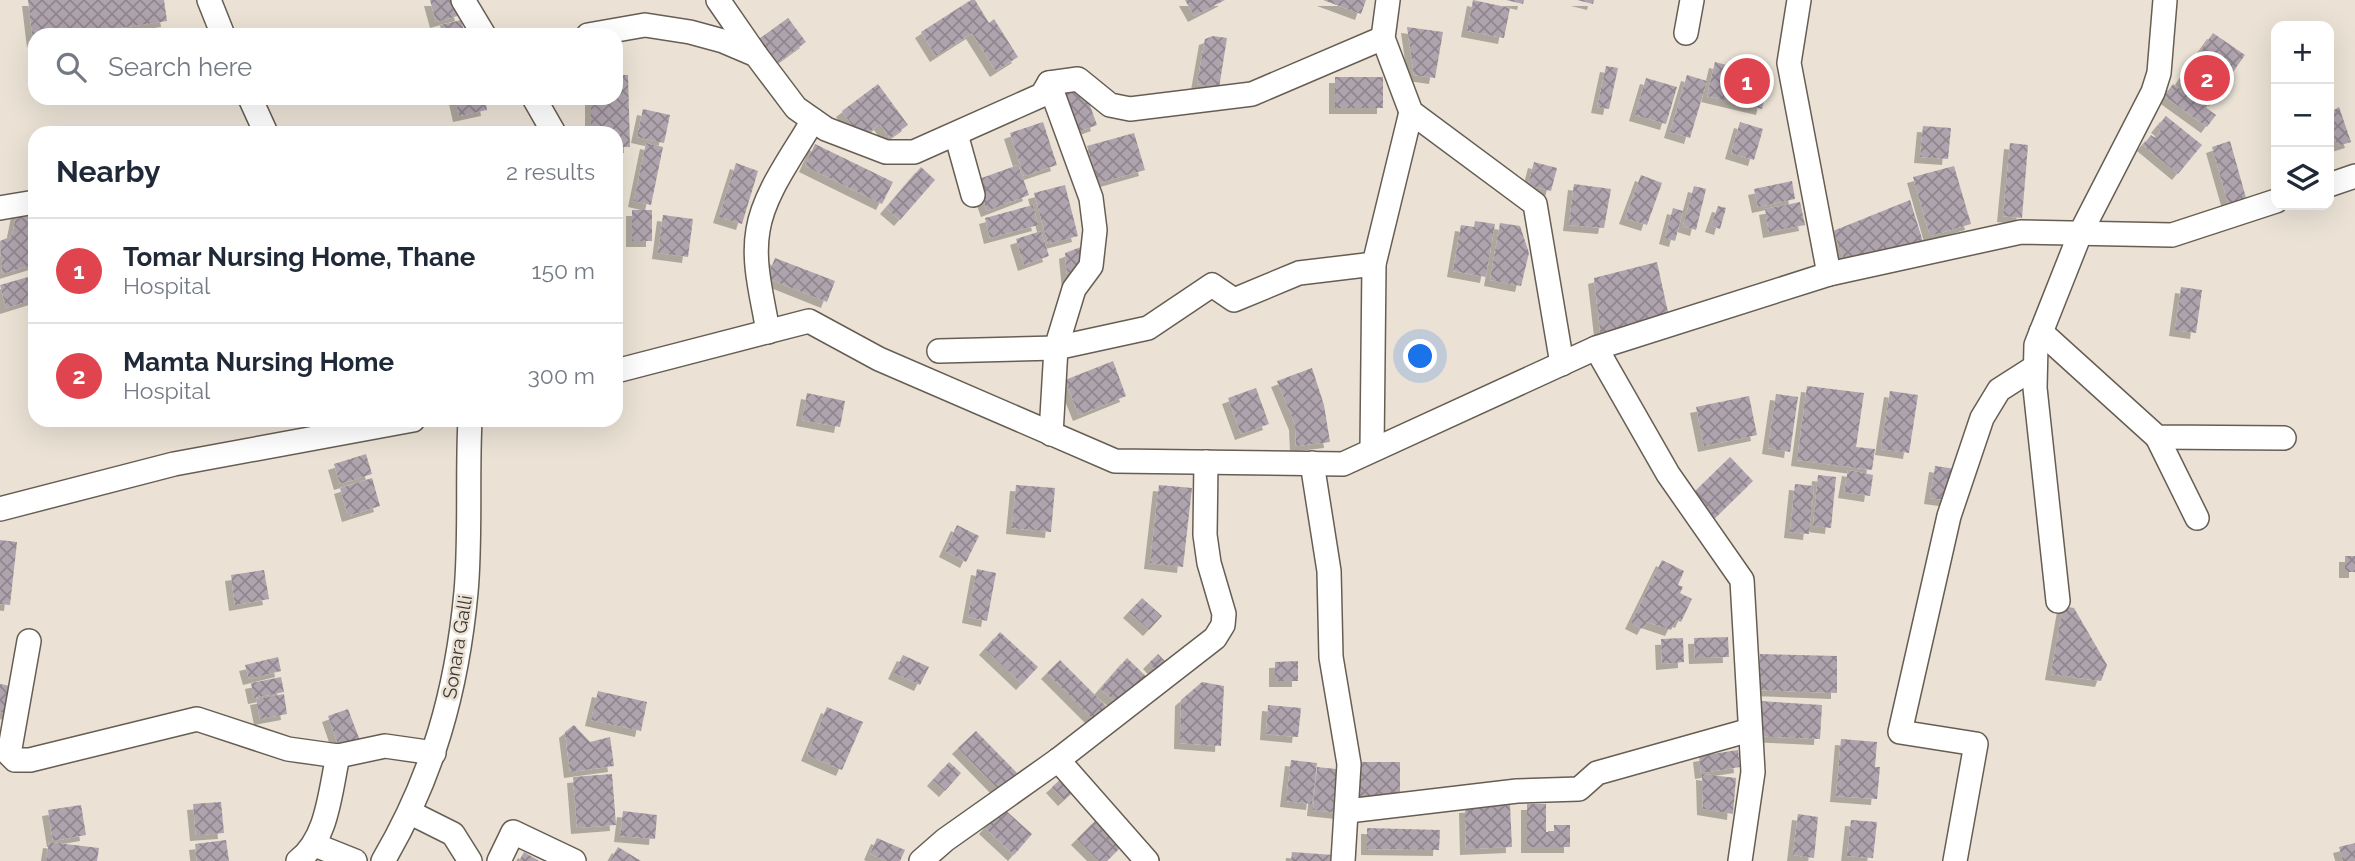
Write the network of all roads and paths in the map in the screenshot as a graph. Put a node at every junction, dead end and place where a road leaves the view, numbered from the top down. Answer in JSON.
{"nodes":[{"id":1,"x":209,"y":0,"type":"edge"},
{"id":2,"x":463,"y":0,"type":"edge"},
{"id":3,"x":718,"y":0,"type":"edge"},
{"id":4,"x":1388,"y":0,"type":"edge"},
{"id":5,"x":1692,"y":0,"type":"edge"},
{"id":6,"x":1799,"y":0,"type":"edge"},
{"id":7,"x":2165,"y":0,"type":"edge"},
{"id":8,"x":220,"y":28,"type":"edge"},
{"id":9,"x":480,"y":28,"type":"edge"},
{"id":10,"x":623,"y":29,"type":"edge"},
{"id":11,"x":1686,"y":33,"type":"dead end"},
{"id":12,"x":1383,"y":38,"type":"junction"},
{"id":13,"x":756,"y":55,"type":"junction"},
{"id":14,"x":1049,"y":83,"type":"junction"},
{"id":15,"x":253,"y":105,"type":"edge"},
{"id":16,"x":538,"y":105,"type":"edge"},
{"id":17,"x":1411,"y":112,"type":"junction"},
{"id":18,"x":813,"y":120,"type":"junction"},
{"id":19,"x":262,"y":126,"type":"edge"},
{"id":20,"x":550,"y":126,"type":"edge"},
{"id":21,"x":956,"y":134,"type":"junction"},
{"id":22,"x":2355,"y":176,"type":"edge"},
{"id":23,"x":2334,"y":183,"type":"edge"},
{"id":24,"x":973,"y":195,"type":"dead end"},
{"id":25,"x":28,"y":203,"type":"edge"},
{"id":26,"x":2271,"y":203,"type":"edge"},
{"id":27,"x":0,"y":208,"type":"edge"},
{"id":28,"x":2080,"y":234,"type":"junction"},
{"id":29,"x":1374,"y":264,"type":"junction"},
{"id":30,"x":1829,"y":274,"type":"junction"},
{"id":31,"x":768,"y":332,"type":"junction"},
{"id":32,"x":2041,"y":332,"type":"junction"},
{"id":33,"x":1056,"y":348,"type":"junction"},
{"id":34,"x":1596,"y":348,"type":"junction"},
{"id":35,"x":939,"y":351,"type":"dead end"},
{"id":36,"x":1562,"y":364,"type":"junction"},
{"id":37,"x":623,"y":368,"type":"edge"},
{"id":38,"x":2035,"y":368,"type":"junction"},
{"id":39,"x":375,"y":427,"type":"edge"},
{"id":40,"x":470,"y":427,"type":"edge"},
{"id":41,"x":1051,"y":434,"type":"junction"},
{"id":42,"x":2157,"y":437,"type":"junction"},
{"id":43,"x":2284,"y":438,"type":"dead end"},
{"id":44,"x":1372,"y":450,"type":"junction"},
{"id":45,"x":1206,"y":463,"type":"junction"},
{"id":46,"x":1312,"y":464,"type":"junction"},
{"id":47,"x":0,"y":509,"type":"edge"},
{"id":48,"x":2197,"y":518,"type":"dead end"},
{"id":49,"x":2058,"y":601,"type":"dead end"},
{"id":50,"x":29,"y":641,"type":"dead end"},
{"id":51,"x":1750,"y":730,"type":"junction"},
{"id":52,"x":434,"y":753,"type":"junction"},
{"id":53,"x":338,"y":756,"type":"junction"},
{"id":54,"x":1058,"y":760,"type":"junction"},
{"id":55,"x":1348,"y":811,"type":"junction"},
{"id":56,"x":411,"y":813,"type":"junction"},
{"id":57,"x":306,"y":853,"type":"edge"},
{"id":58,"x":355,"y":861,"type":"edge"},
{"id":59,"x":383,"y":861,"type":"edge"},
{"id":60,"x":470,"y":861,"type":"edge"},
{"id":61,"x":499,"y":861,"type":"edge"},
{"id":62,"x":574,"y":861,"type":"edge"},
{"id":63,"x":921,"y":861,"type":"edge"},
{"id":64,"x":1147,"y":861,"type":"edge"},
{"id":65,"x":1343,"y":861,"type":"edge"},
{"id":66,"x":1740,"y":861,"type":"edge"},
{"id":67,"x":1955,"y":861,"type":"edge"}],
"edges":[{"from":1,"to":8,"type":"street"},
{"from":2,"to":9,"type":"street"},
{"from":3,"to":13,"type":"street"},
{"from":4,"to":12,"type":"street"},
{"from":5,"to":11,"type":"street"},
{"from":6,"to":30,"type":"street"},
{"from":7,"to":28,"type":"street"},
{"from":10,"to":13,"type":"street"},
{"from":12,"to":14,"type":"street"},
{"from":12,"to":17,"type":"street"},
{"from":13,"to":18,"type":"street"},
{"from":14,"to":21,"type":"street"},
{"from":14,"to":33,"type":"street"},
{"from":15,"to":19,"type":"street"},
{"from":16,"to":20,"type":"street"},
{"from":17,"to":29,"type":"street"},
{"from":17,"to":36,"type":"street"},
{"from":18,"to":21,"type":"street"},
{"from":18,"to":31,"type":"street"},
{"from":21,"to":24,"type":"street"},
{"from":22,"to":23,"type":"street"},
{"from":25,"to":27,"type":"street"},
{"from":26,"to":28,"type":"street"},
{"from":28,"to":30,"type":"street"},
{"from":28,"to":32,"type":"street"},
{"from":29,"to":33,"type":"street"},
{"from":29,"to":44,"type":"street"},
{"from":30,"to":34,"type":"street"},
{"from":31,"to":37,"type":"street"},
{"from":31,"to":41,"type":"street"},
{"from":32,"to":38,"type":"street"},
{"from":32,"to":42,"type":"street"},
{"from":33,"to":35,"type":"street"},
{"from":33,"to":41,"type":"street"},
{"from":34,"to":36,"type":"street"},
{"from":34,"to":51,"type":"street"},
{"from":36,"to":44,"type":"street"},
{"from":38,"to":49,"type":"street"},
{"from":38,"to":67,"type":"street"},
{"from":39,"to":47,"type":"street"},
{"from":40,"to":52,"type":"street","name":"Sonara Galli"},
{"from":41,"to":45,"type":"street"},
{"from":42,"to":43,"type":"street"},
{"from":42,"to":48,"type":"street"},
{"from":44,"to":46,"type":"street"},
{"from":45,"to":46,"type":"street"},
{"from":45,"to":54,"type":"street"},
{"from":46,"to":55,"type":"street"},
{"from":50,"to":53,"type":"street"},
{"from":51,"to":55,"type":"street"},
{"from":51,"to":66,"type":"street"},
{"from":52,"to":53,"type":"street"},
{"from":52,"to":56,"type":"street","name":"Sonara Galli"},
{"from":53,"to":57,"type":"street"},
{"from":54,"to":63,"type":"street"},
{"from":54,"to":64,"type":"street"},
{"from":55,"to":65,"type":"street"},
{"from":56,"to":59,"type":"street","name":"Sonara Galli"},
{"from":56,"to":60,"type":"street"},
{"from":57,"to":58,"type":"street"},
{"from":61,"to":62,"type":"street"}]}
